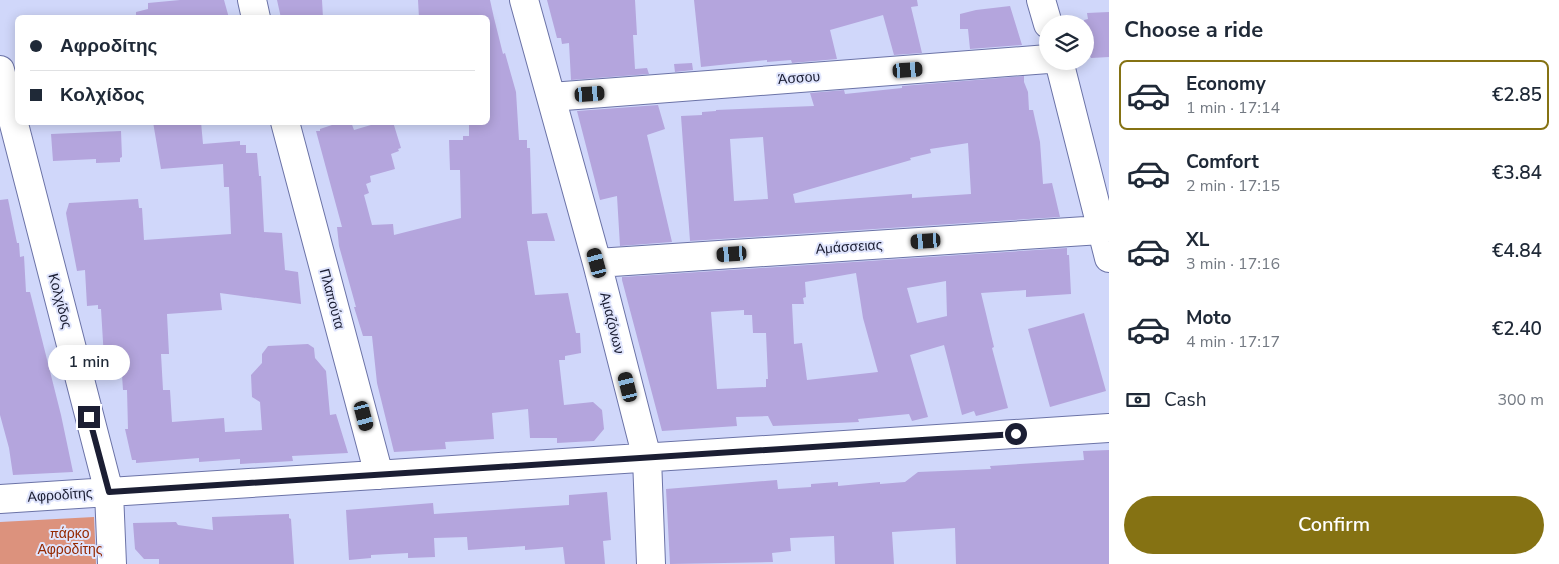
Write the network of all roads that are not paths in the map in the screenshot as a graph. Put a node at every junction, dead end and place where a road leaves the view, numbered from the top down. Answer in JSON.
{"nodes":[{"id":1,"x":252,"y":0,"type":"edge"},
{"id":2,"x":524,"y":0,"type":"edge"},
{"id":3,"x":1041,"y":0,"type":"edge"},
{"id":4,"x":255,"y":15,"type":"edge"},
{"id":5,"x":1045,"y":15,"type":"edge"},
{"id":6,"x":1039,"y":60,"type":"edge"},
{"id":7,"x":0,"y":70,"type":"edge"},
{"id":8,"x":1062,"y":70,"type":"edge"},
{"id":9,"x":551,"y":97,"type":"junction"},
{"id":10,"x":286,"y":125,"type":"edge"},
{"id":11,"x":1099,"y":178,"type":"edge"},
{"id":12,"x":1101,"y":230,"type":"junction"},
{"id":13,"x":1109,"y":258,"type":"edge"},
{"id":14,"x":597,"y":263,"type":"junction"},
{"id":15,"x":1109,"y":428,"type":"edge"},
{"id":16,"x":646,"y":458,"type":"junction"},
{"id":17,"x":379,"y":475,"type":"junction"},
{"id":18,"x":109,"y":492,"type":"junction"},
{"id":19,"x":0,"y":499,"type":"edge"},
{"id":20,"x":112,"y":564,"type":"edge"},
{"id":21,"x":651,"y":564,"type":"edge"}],
"edges":[{"from":1,"to":4,"type":"street"},
{"from":2,"to":9,"type":"street","name":"Αμαζόνων"},
{"from":3,"to":5,"type":"street"},
{"from":6,"to":9,"type":"street","name":"Άσσου"},
{"from":7,"to":18,"type":"street","name":"Κολχίδος"},
{"from":8,"to":11,"type":"street"},
{"from":9,"to":14,"type":"street","name":"Αμαζόνων"},
{"from":10,"to":17,"type":"street","name":"Πλαπούτα"},
{"from":11,"to":12,"type":"street"},
{"from":12,"to":13,"type":"street"},
{"from":12,"to":14,"type":"street","name":"Αμάσσειας"},
{"from":14,"to":16,"type":"street","name":"Αμαζόνων"},
{"from":15,"to":16,"type":"street","name":"Αφροδίτης"},
{"from":16,"to":17,"type":"street","name":"Αφροδίτης"},
{"from":16,"to":21,"type":"street","name":"Αμαζόνων"},
{"from":17,"to":18,"type":"street","name":"Αφροδίτης"},
{"from":18,"to":19,"type":"street","name":"Αφροδίτης"},
{"from":18,"to":20,"type":"street","name":"Κολχίδος"}]}
